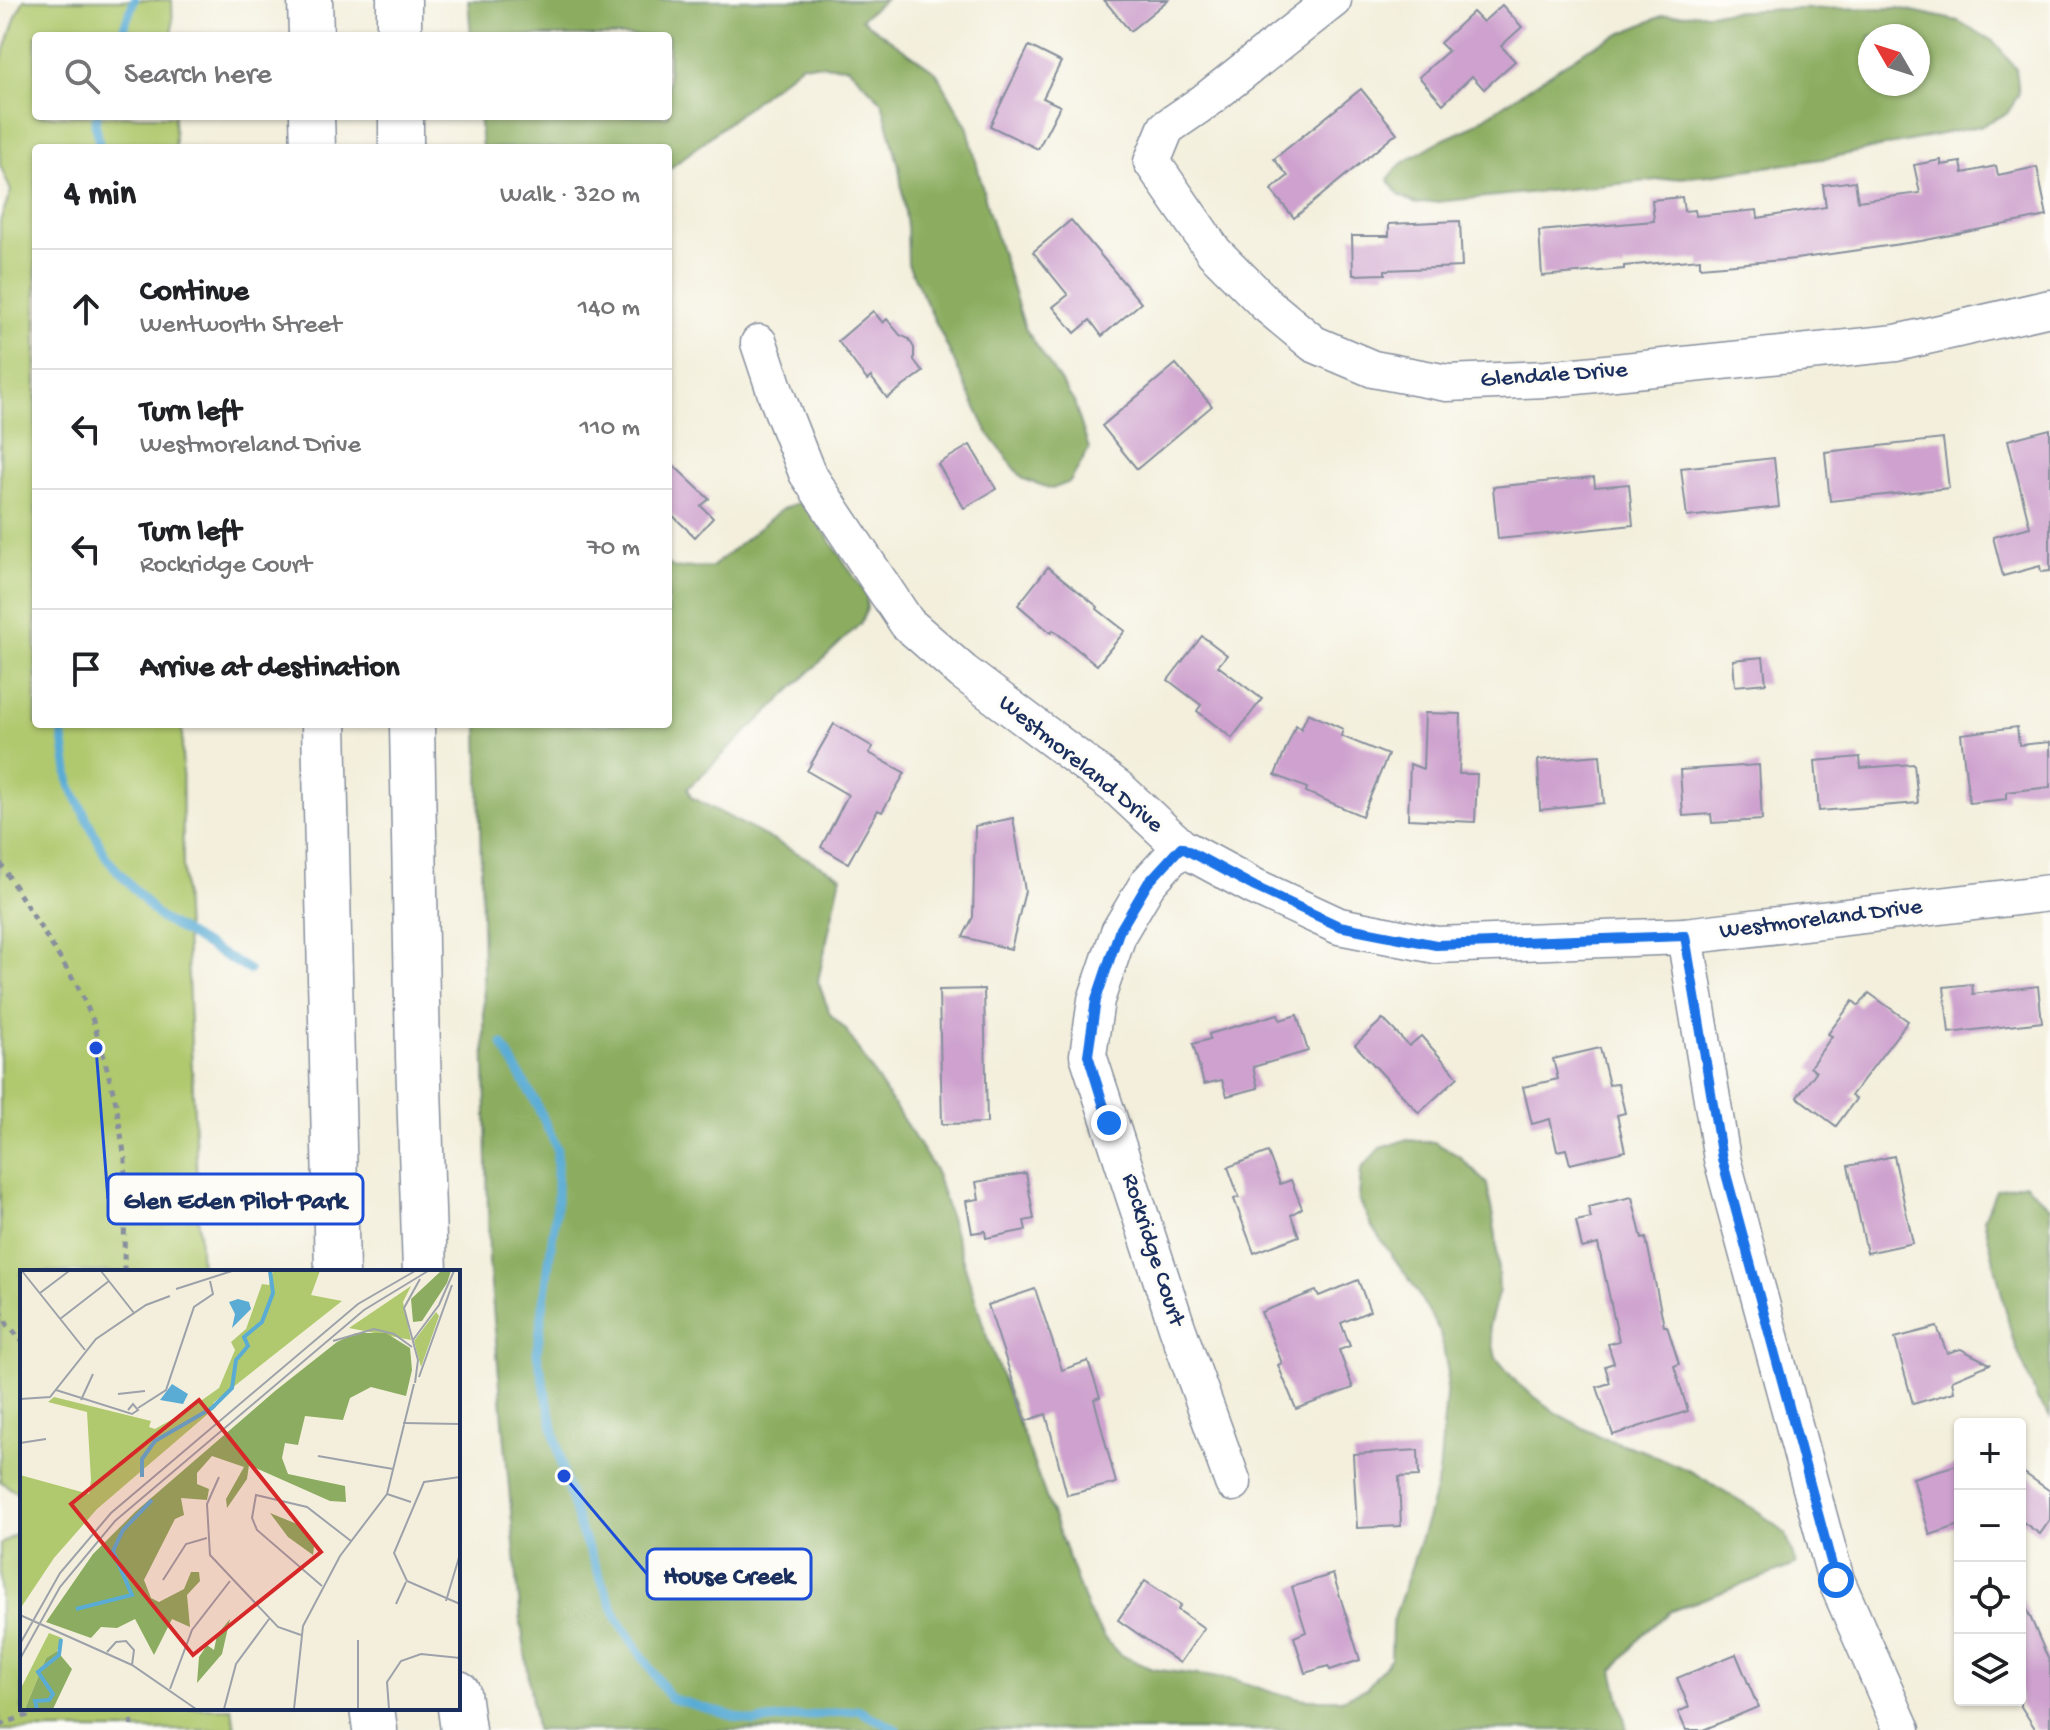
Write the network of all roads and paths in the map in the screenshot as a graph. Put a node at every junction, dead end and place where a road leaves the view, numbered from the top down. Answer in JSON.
{"nodes":[{"id":1,"x":310,"y":0,"type":"edge"},
{"id":2,"x":399,"y":0,"type":"edge"},
{"id":3,"x":1333,"y":0,"type":"edge"},
{"id":4,"x":311,"y":32,"type":"edge"},
{"id":5,"x":399,"y":32,"type":"edge"},
{"id":6,"x":312,"y":120,"type":"edge"},
{"id":7,"x":401,"y":120,"type":"edge"},
{"id":8,"x":313,"y":144,"type":"edge"},
{"id":9,"x":401,"y":144,"type":"edge"},
{"id":10,"x":2050,"y":308,"type":"edge"},
{"id":11,"x":759,"y":343,"type":"dead end"},
{"id":12,"x":324,"y":728,"type":"edge"},
{"id":13,"x":412,"y":728,"type":"edge"},
{"id":14,"x":1181,"y":847,"type":"junction"},
{"id":15,"x":0,"y":863,"type":"edge"},
{"id":16,"x":2050,"y":893,"type":"edge"},
{"id":17,"x":1685,"y":936,"type":"junction"},
{"id":18,"x":124,"y":1270,"type":"edge"},
{"id":19,"x":337,"y":1270,"type":"edge"},
{"id":20,"x":425,"y":1270,"type":"edge"},
{"id":21,"x":0,"y":1310,"type":"edge"},
{"id":22,"x":0,"y":1321,"type":"edge"},
{"id":23,"x":8,"y":1325,"type":"junction"},
{"id":24,"x":20,"y":1339,"type":"edge"},
{"id":25,"x":1233,"y":1483,"type":"dead end"},
{"id":26,"x":460,"y":1708,"type":"edge"},
{"id":27,"x":41,"y":1710,"type":"edge"},
{"id":28,"x":131,"y":1710,"type":"edge"},
{"id":29,"x":372,"y":1710,"type":"edge"},
{"id":30,"x":0,"y":1725,"type":"edge"},
{"id":31,"x":132,"y":1730,"type":"edge"},
{"id":32,"x":375,"y":1730,"type":"edge"},
{"id":33,"x":463,"y":1730,"type":"edge"},
{"id":34,"x":1902,"y":1730,"type":"edge"}],
"edges":[{"from":1,"to":4,"type":"highway"},
{"from":2,"to":5,"type":"highway"},
{"from":3,"to":10,"type":"street","name":"Glendale Drive"},
{"from":6,"to":8,"type":"highway"},
{"from":7,"to":9,"type":"highway"},
{"from":11,"to":14,"type":"street","name":"Westmoreland Drive"},
{"from":12,"to":19,"type":"highway"},
{"from":13,"to":20,"type":"highway"},
{"from":14,"to":17,"type":"street","name":"Westmoreland Drive"},
{"from":14,"to":25,"type":"street","name":"Rockridge Court"},
{"from":15,"to":18,"type":"path"},
{"from":16,"to":17,"type":"street","name":"Westmoreland Drive"},
{"from":17,"to":34,"type":"street"},
{"from":21,"to":23,"type":"path"},
{"from":22,"to":23,"type":"path"},
{"from":23,"to":24,"type":"path"},
{"from":26,"to":33,"type":"highway"},
{"from":27,"to":30,"type":"path"},
{"from":28,"to":31,"type":"path"},
{"from":29,"to":32,"type":"highway"}]}
